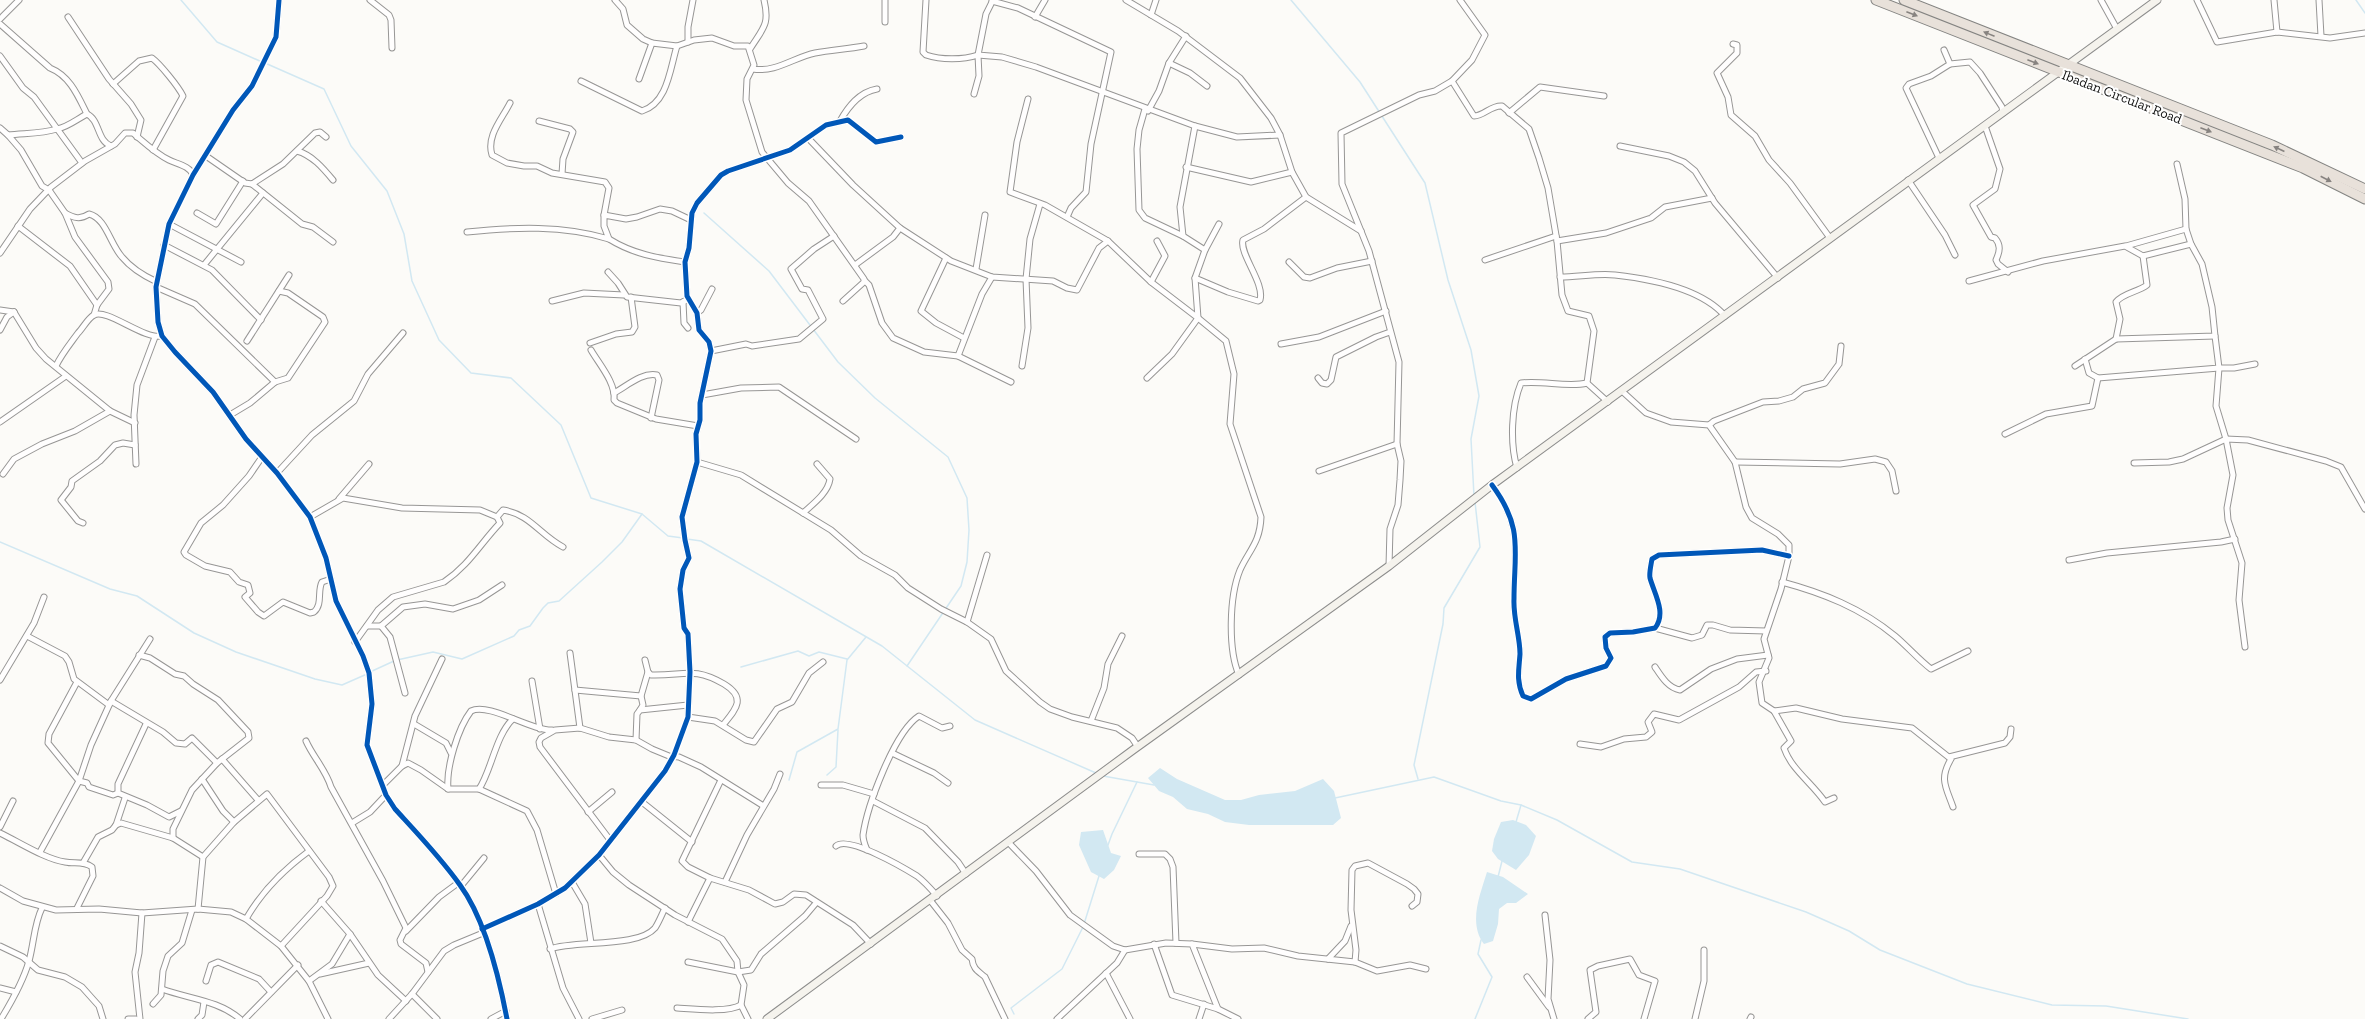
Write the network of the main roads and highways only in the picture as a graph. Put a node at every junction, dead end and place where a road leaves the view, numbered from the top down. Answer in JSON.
{"nodes":[{"id":1,"x":1876,"y":0,"type":"edge"},
{"id":2,"x":1904,"y":0,"type":"edge"},
{"id":3,"x":2157,"y":0,"type":"edge"},
{"id":4,"x":2365,"y":189,"type":"edge"},
{"id":5,"x":2365,"y":199,"type":"edge"},
{"id":6,"x":767,"y":1019,"type":"edge"}],
"edges":[{"from":1,"to":5,"type":"highway","name":"Ibadan Circular Road","one_way":true},
{"from":4,"to":2,"type":"highway","name":"Ibadan Circular Road","one_way":true},
{"from":3,"to":6,"type":"main road"}]}
